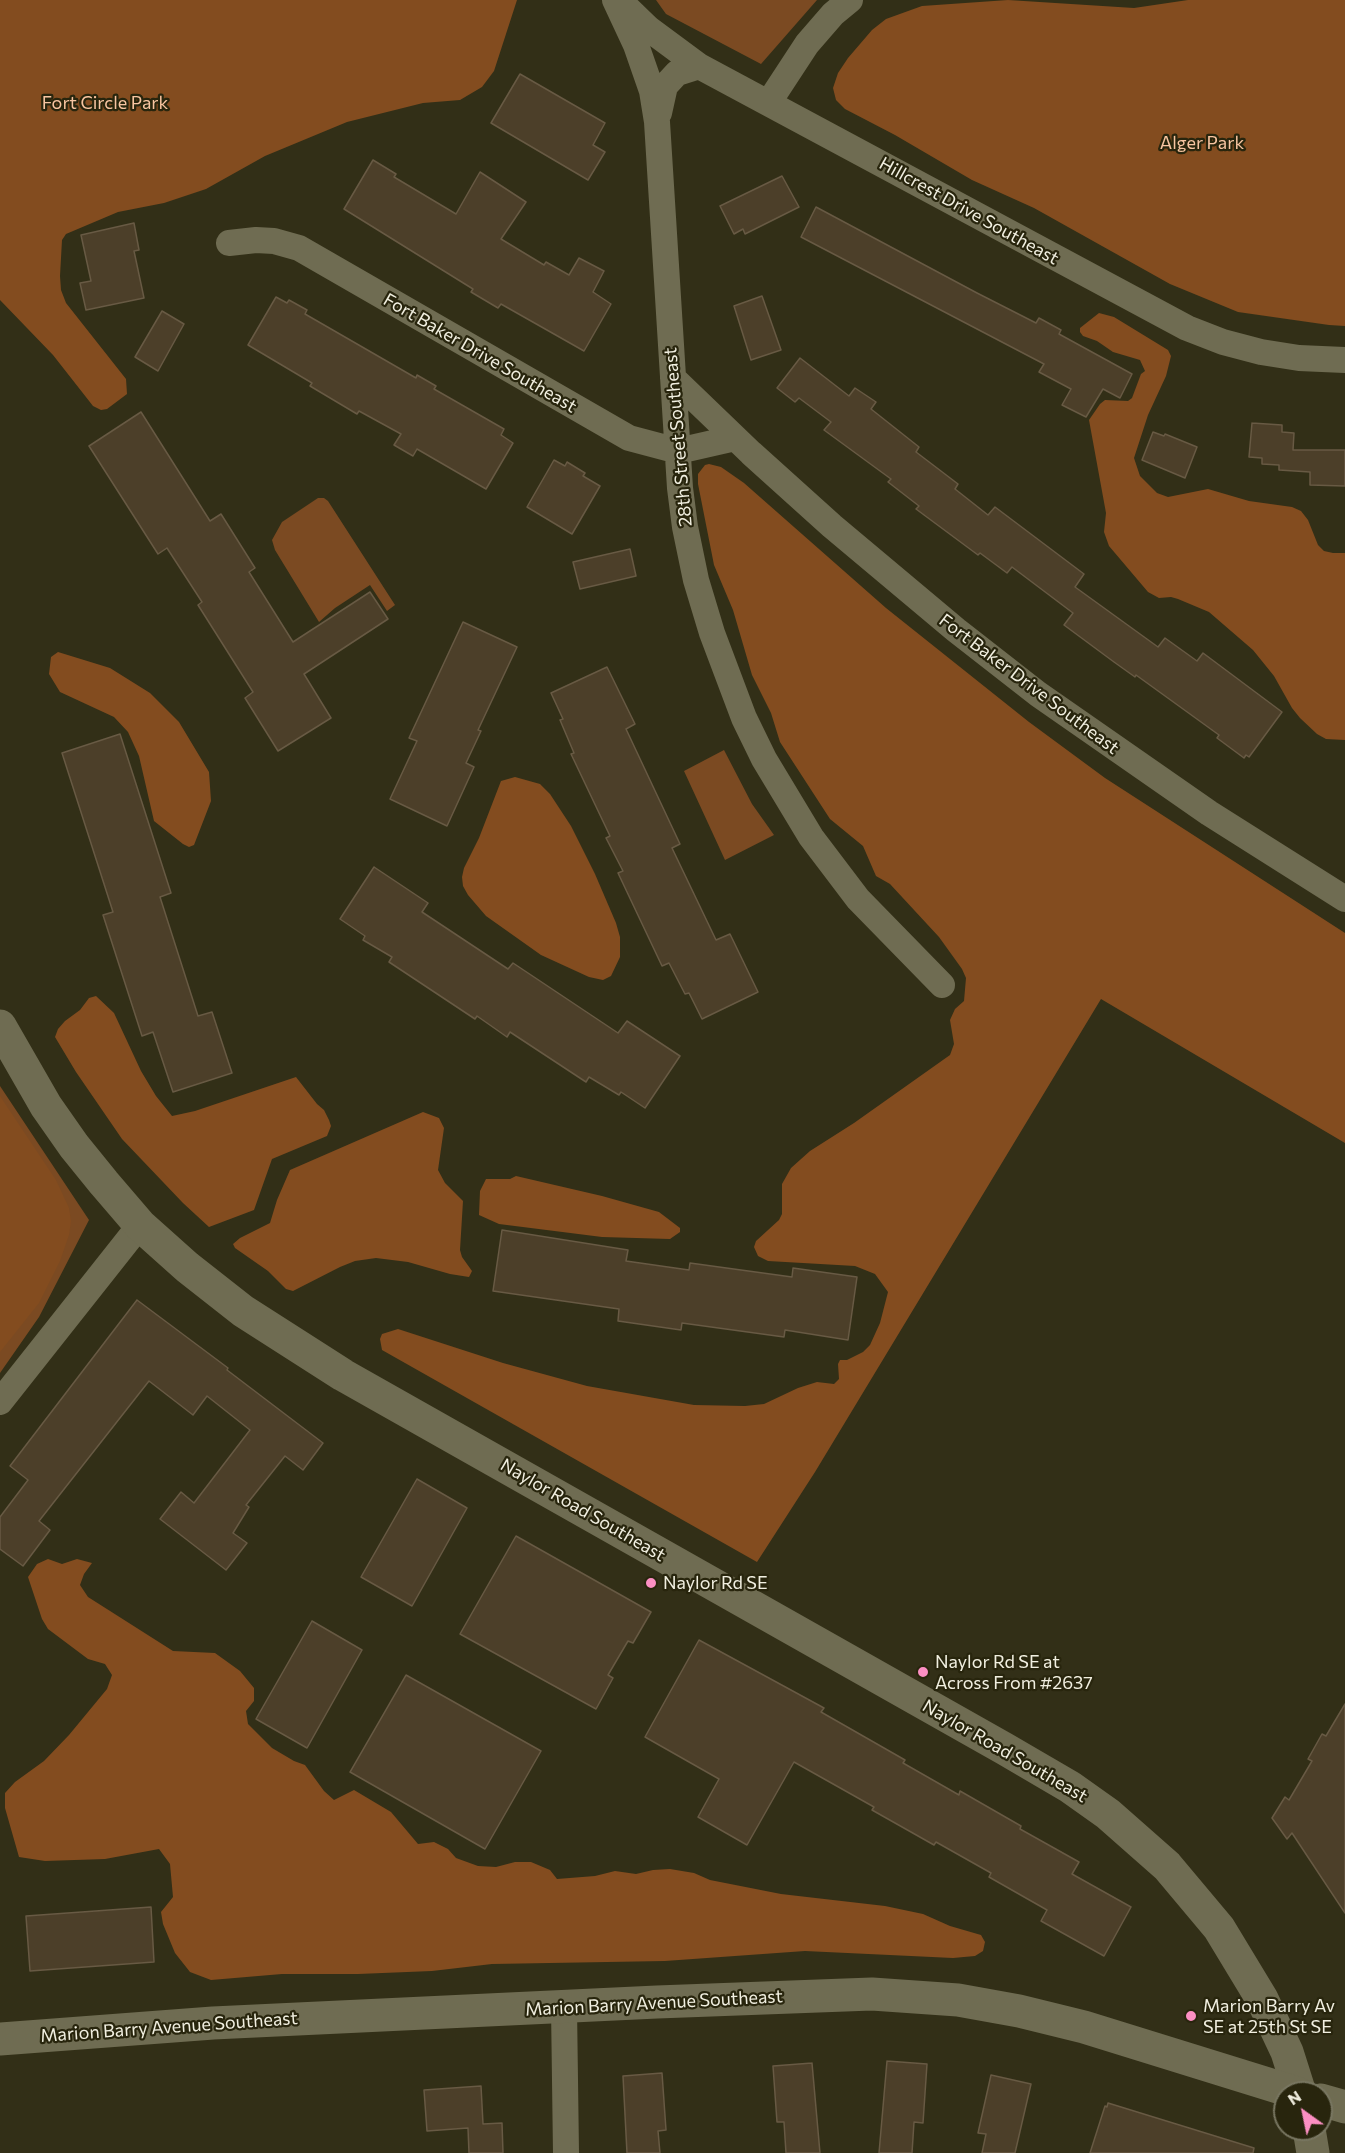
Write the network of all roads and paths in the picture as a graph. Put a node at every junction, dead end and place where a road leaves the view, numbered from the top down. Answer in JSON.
{"nodes":[{"id":1,"x":617,"y":0,"type":"edge"},
{"id":2,"x":850,"y":0,"type":"edge"},
{"id":3,"x":699,"y":66,"type":"junction"},
{"id":4,"x":769,"y":102,"type":"junction"},
{"id":5,"x":657,"y":122,"type":"junction"},
{"id":6,"x":229,"y":243,"type":"dead end"},
{"id":7,"x":1345,"y":360,"type":"edge"},
{"id":8,"x":673,"y":378,"type":"junction"},
{"id":9,"x":735,"y":438,"type":"junction"},
{"id":10,"x":678,"y":451,"type":"junction"},
{"id":11,"x":1345,"y":898,"type":"edge"},
{"id":12,"x":942,"y":985,"type":"dead end"},
{"id":13,"x":0,"y":1026,"type":"edge"},
{"id":14,"x":140,"y":1224,"type":"junction"},
{"id":15,"x":0,"y":1402,"type":"edge"},
{"id":16,"x":564,"y":2007,"type":"junction"},
{"id":17,"x":0,"y":2039,"type":"edge"},
{"id":18,"x":1295,"y":2081,"type":"edge"},
{"id":19,"x":1273,"y":2085,"type":"edge"},
{"id":20,"x":566,"y":2153,"type":"edge"}],
"edges":[{"from":1,"to":3,"type":"street","name":"Hillcrest Drive Southeast"},
{"from":1,"to":5,"type":"street","name":"28th Street Southeast"},
{"from":2,"to":4,"type":"street"},
{"from":3,"to":4,"type":"street","name":"Hillcrest Drive Southeast"},
{"from":3,"to":5,"type":"street"},
{"from":4,"to":7,"type":"street","name":"Hillcrest Drive Southeast"},
{"from":5,"to":8,"type":"street","name":"28th Street Southeast"},
{"from":6,"to":10,"type":"street","name":"Fort Baker Drive Southeast"},
{"from":8,"to":9,"type":"street","name":"Fort Baker Drive Southeast"},
{"from":8,"to":10,"type":"street","name":"28th Street Southeast"},
{"from":9,"to":10,"type":"street","name":"Fort Baker Drive Southeast"},
{"from":9,"to":11,"type":"street","name":"Fort Baker Drive Southeast"},
{"from":10,"to":12,"type":"street","name":"28th Street Southeast"},
{"from":13,"to":14,"type":"street","name":"Naylor Road Southeast"},
{"from":14,"to":15,"type":"street"},
{"from":14,"to":18,"type":"street","name":"Naylor Road Southeast"},
{"from":16,"to":17,"type":"street","name":"Marion Barry Avenue Southeast"},
{"from":16,"to":19,"type":"street","name":"Marion Barry Avenue Southeast"},
{"from":16,"to":20,"type":"street"}]}
